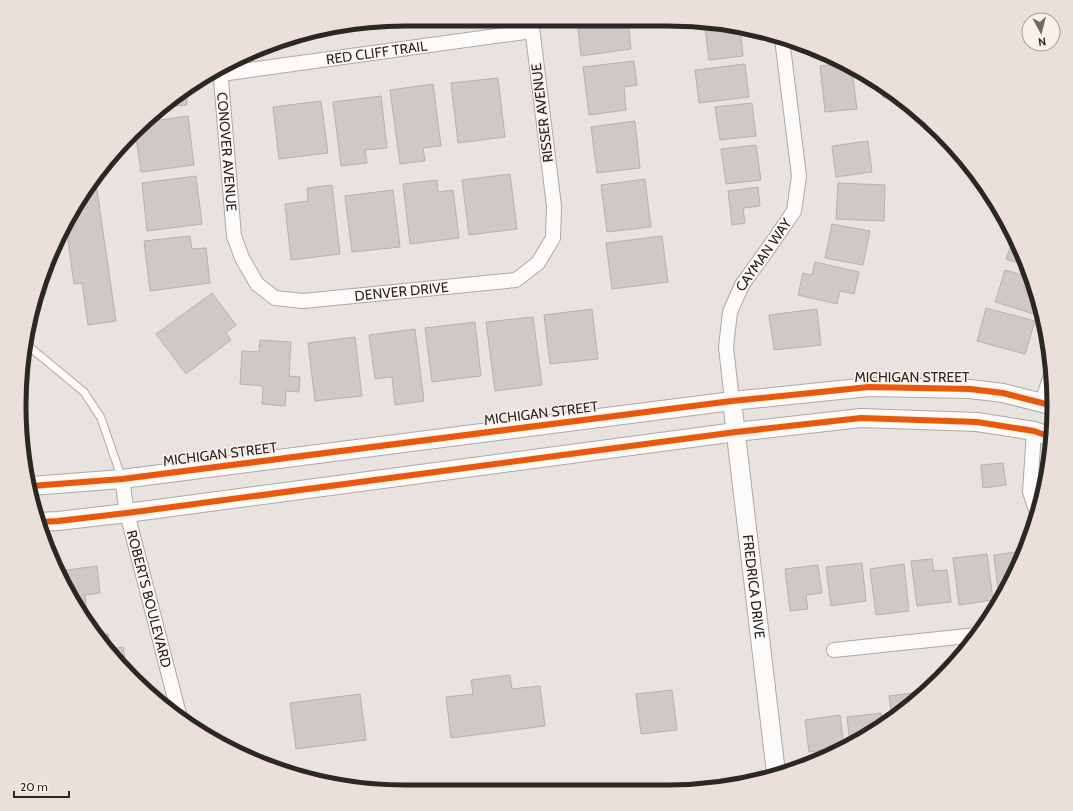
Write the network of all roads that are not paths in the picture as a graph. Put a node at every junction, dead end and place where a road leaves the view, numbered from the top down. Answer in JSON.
{"nodes":[{"id":1,"x":525,"y":26,"type":"edge"},
{"id":2,"x":532,"y":26,"type":"edge"},
{"id":3,"x":783,"y":44,"type":"edge"},
{"id":4,"x":232,"y":68,"type":"edge"},
{"id":5,"x":221,"y":74,"type":"edge"},
{"id":6,"x":554,"y":206,"type":"joint"},
{"id":7,"x":234,"y":236,"type":"joint"},
{"id":8,"x":30,"y":348,"type":"edge"},
{"id":9,"x":732,"y":401,"type":"junction"},
{"id":10,"x":1047,"y":404,"type":"edge"},
{"id":11,"x":736,"y":432,"type":"junction"},
{"id":12,"x":1043,"y":434,"type":"edge"},
{"id":13,"x":122,"y":479,"type":"junction"},
{"id":14,"x":34,"y":486,"type":"edge"},
{"id":15,"x":1034,"y":504,"type":"edge"},
{"id":16,"x":127,"y":513,"type":"junction"},
{"id":17,"x":44,"y":522,"type":"edge"},
{"id":18,"x":970,"y":636,"type":"edge"},
{"id":19,"x":834,"y":650,"type":"dead end"},
{"id":20,"x":178,"y":710,"type":"edge"},
{"id":21,"x":776,"y":769,"type":"edge"}],
"edges":[{"from":1,"to":4,"type":"street","name":"RED CLIFF TRAIL"},
{"from":2,"to":6,"type":"street","name":"RISSER AVENUE"},
{"from":3,"to":9,"type":"street","name":"CAYMAN WAY"},
{"from":5,"to":7,"type":"street","name":"CONOVER AVENUE"},
{"from":6,"to":7,"type":"street","name":"DENVER DRIVE"},
{"from":8,"to":13,"type":"lane"},
{"from":9,"to":10,"type":"street","name":"MICHIGAN STREET"},
{"from":9,"to":11,"type":"street","name":"FREDRICA DRIVE"},
{"from":9,"to":13,"type":"street","name":"MICHIGAN STREET"},
{"from":11,"to":12,"type":"street"},
{"from":11,"to":16,"type":"street"},
{"from":11,"to":21,"type":"street","name":"FREDRICA DRIVE"},
{"from":12,"to":15,"type":"street"},
{"from":13,"to":14,"type":"street","name":"MICHIGAN STREET"},
{"from":13,"to":16,"type":"street","name":"ROBERTS BOULEVARD"},
{"from":16,"to":17,"type":"street"},
{"from":16,"to":20,"type":"street","name":"ROBERTS BOULEVARD"},
{"from":18,"to":19,"type":"street"}]}
